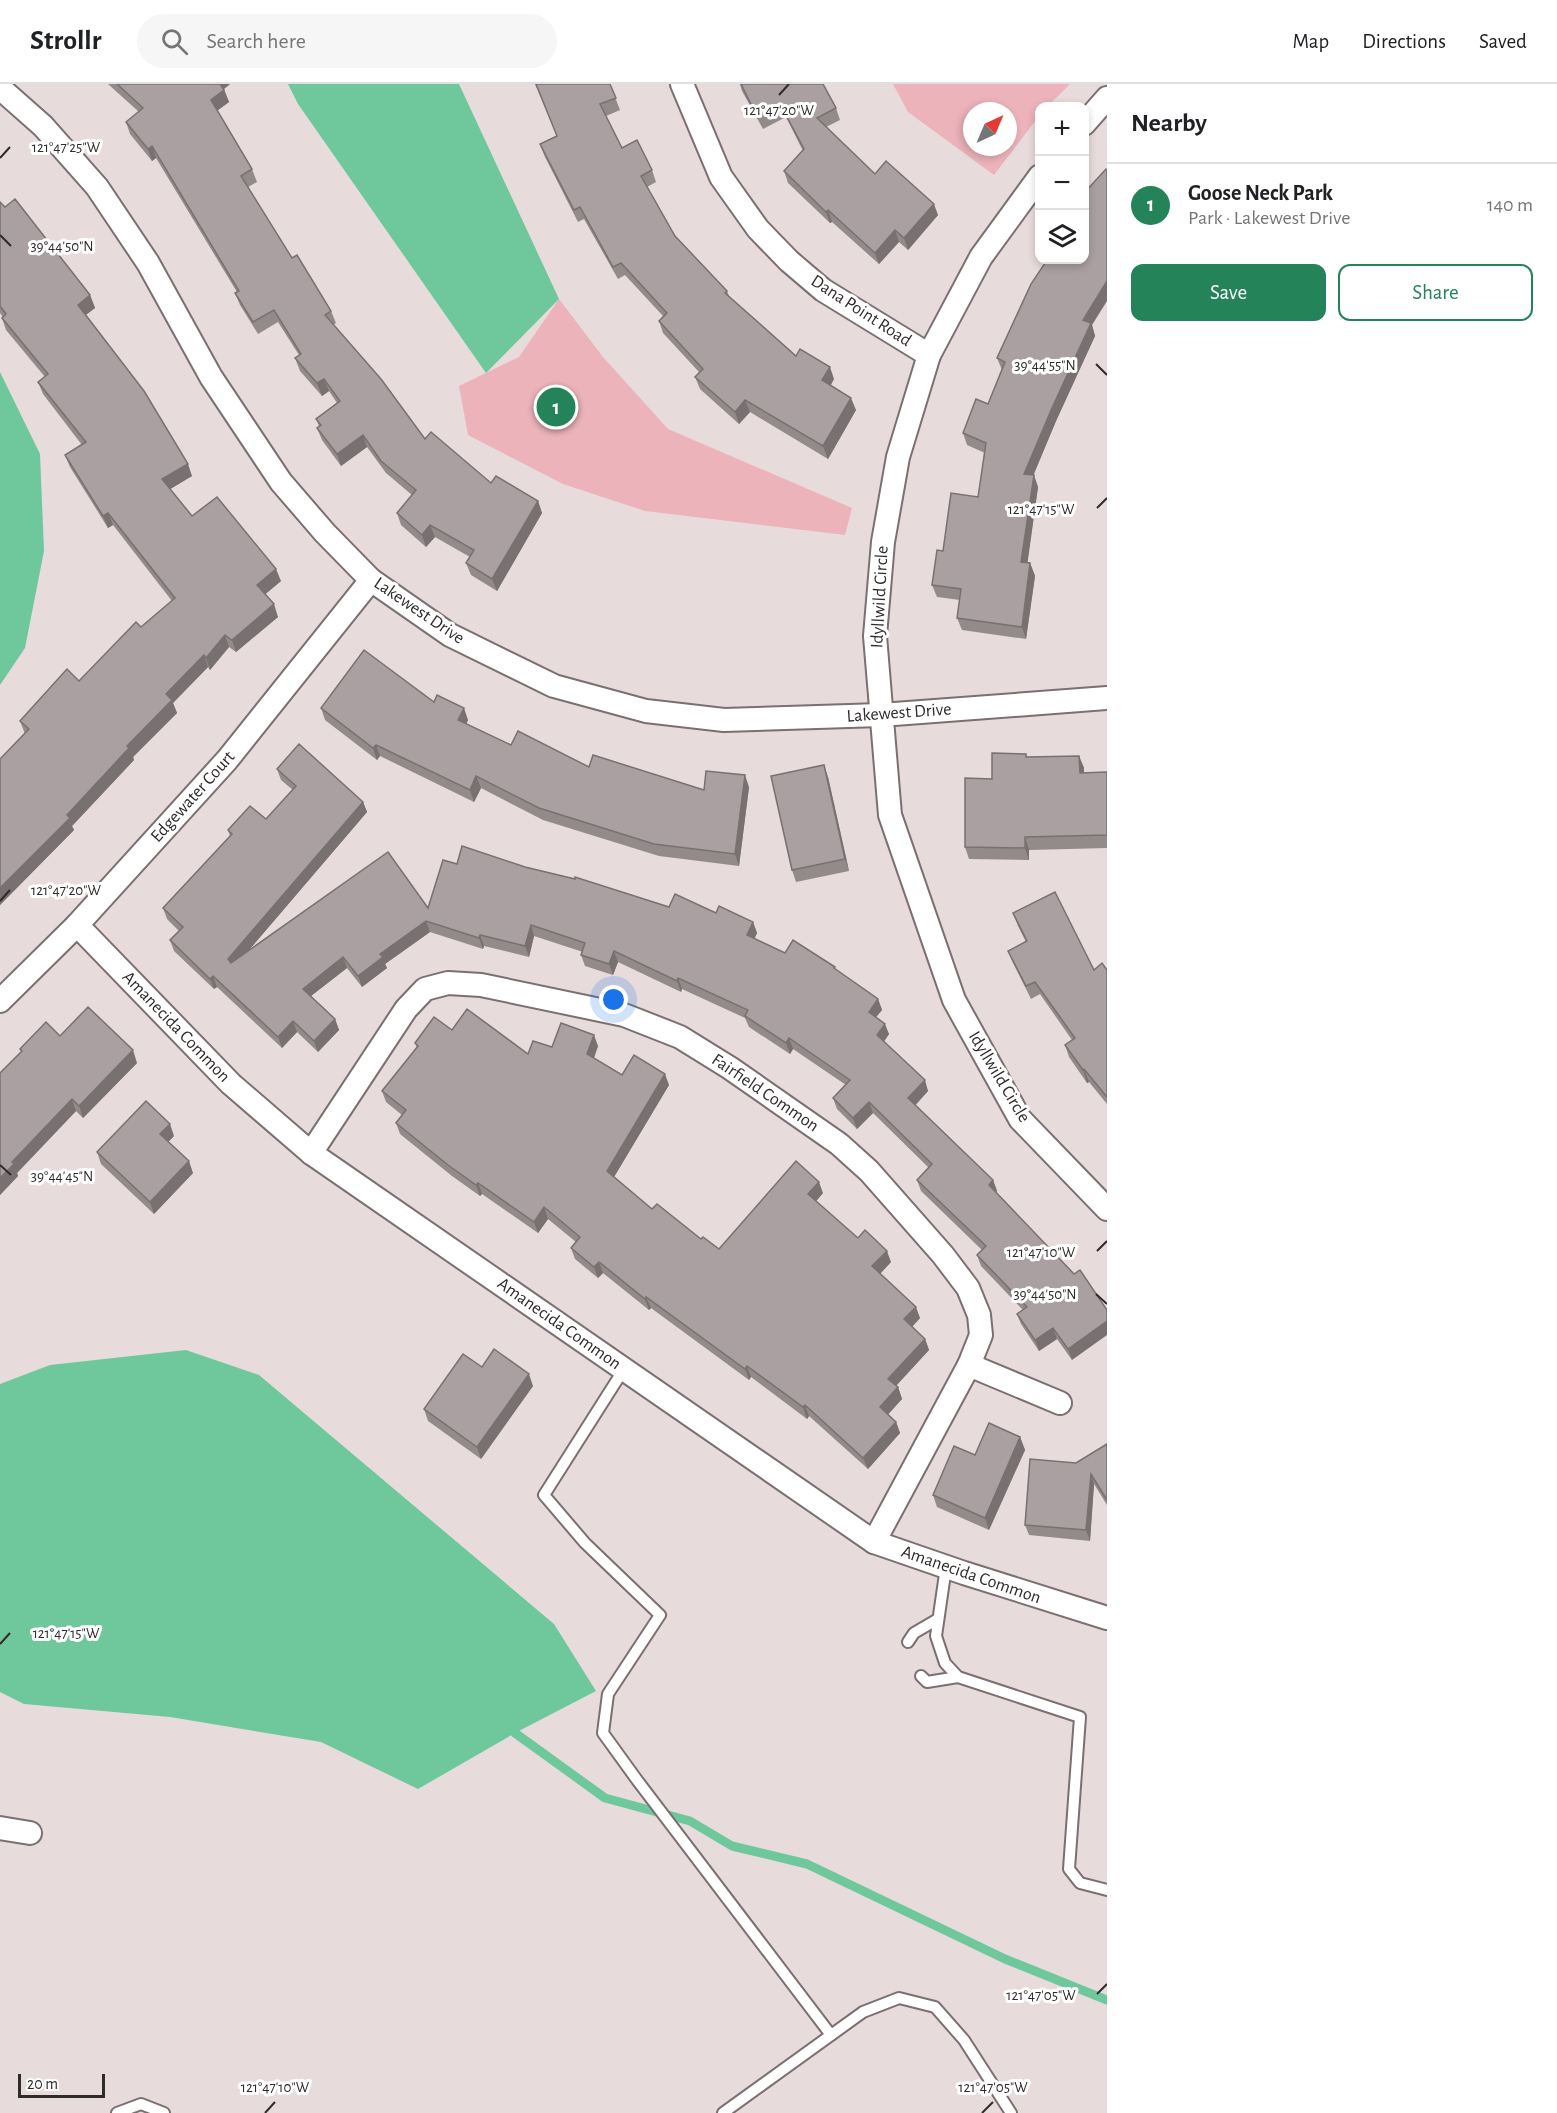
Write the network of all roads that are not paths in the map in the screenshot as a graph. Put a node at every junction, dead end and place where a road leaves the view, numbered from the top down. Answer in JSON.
{"nodes":[{"id":1,"x":682,"y":84,"type":"edge"},
{"id":2,"x":0,"y":88,"type":"edge"},
{"id":3,"x":1107,"y":98,"type":"edge"},
{"id":4,"x":1089,"y":118,"type":"edge"},
{"id":5,"x":1035,"y":183,"type":"edge"},
{"id":6,"x":929,"y":355,"type":"junction"},
{"id":7,"x":371,"y":580,"type":"junction"},
{"id":8,"x":1107,"y":698,"type":"edge"},
{"id":9,"x":881,"y":715,"type":"junction"},
{"id":10,"x":77,"y":925,"type":"junction"},
{"id":11,"x":0,"y":1001,"type":"edge"},
{"id":12,"x":311,"y":1153,"type":"junction"},
{"id":13,"x":1107,"y":1209,"type":"edge"},
{"id":14,"x":969,"y":1365,"type":"junction"},
{"id":15,"x":624,"y":1369,"type":"junction"},
{"id":16,"x":1060,"y":1403,"type":"dead end"},
{"id":17,"x":874,"y":1542,"type":"junction"},
{"id":18,"x":946,"y":1567,"type":"junction"},
{"id":19,"x":1107,"y":1618,"type":"edge"},
{"id":20,"x":938,"y":1619,"type":"junction"},
{"id":21,"x":908,"y":1642,"type":"dead end"},
{"id":22,"x":921,"y":1676,"type":"dead end"},
{"id":23,"x":958,"y":1677,"type":"junction"},
{"id":24,"x":0,"y":1828,"type":"edge"},
{"id":25,"x":30,"y":1833,"type":"dead end"},
{"id":26,"x":1107,"y":1890,"type":"edge"},
{"id":27,"x":831,"y":2035,"type":"junction"},
{"id":28,"x":117,"y":2113,"type":"edge"},
{"id":29,"x":164,"y":2113,"type":"edge"},
{"id":30,"x":723,"y":2113,"type":"edge"},
{"id":31,"x":1011,"y":2113,"type":"edge"}],
"edges":[{"from":1,"to":6,"type":"street","name":"Dana Point Road"},
{"from":2,"to":7,"type":"street","name":"Lakewest Drive"},
{"from":3,"to":4,"type":"street"},
{"from":5,"to":6,"type":"street","name":"Idyllwild Circle"},
{"from":6,"to":9,"type":"street","name":"Idyllwild Circle"},
{"from":7,"to":9,"type":"street","name":"Lakewest Drive"},
{"from":7,"to":10,"type":"street","name":"Edgewater Court"},
{"from":8,"to":9,"type":"street","name":"Lakewest Drive"},
{"from":9,"to":13,"type":"street","name":"Idyllwild Circle"},
{"from":10,"to":11,"type":"street","name":"Edgewater Court"},
{"from":10,"to":12,"type":"street","name":"Amanecida Common"},
{"from":12,"to":14,"type":"street","name":"Fairfield Common"},
{"from":12,"to":15,"type":"street","name":"Amanecida Common"},
{"from":14,"to":16,"type":"street"},
{"from":14,"to":17,"type":"street","name":"Fairfield Common"},
{"from":15,"to":17,"type":"street","name":"Amanecida Common"},
{"from":15,"to":27,"type":"lane"},
{"from":17,"to":18,"type":"street","name":"Amanecida Common"},
{"from":18,"to":19,"type":"street","name":"Amanecida Common"},
{"from":18,"to":20,"type":"lane"},
{"from":20,"to":21,"type":"lane"},
{"from":20,"to":23,"type":"lane"},
{"from":22,"to":23,"type":"lane"},
{"from":23,"to":26,"type":"lane"},
{"from":24,"to":25,"type":"street"},
{"from":27,"to":30,"type":"lane"},
{"from":27,"to":31,"type":"lane"},
{"from":28,"to":29,"type":"lane"}]}
